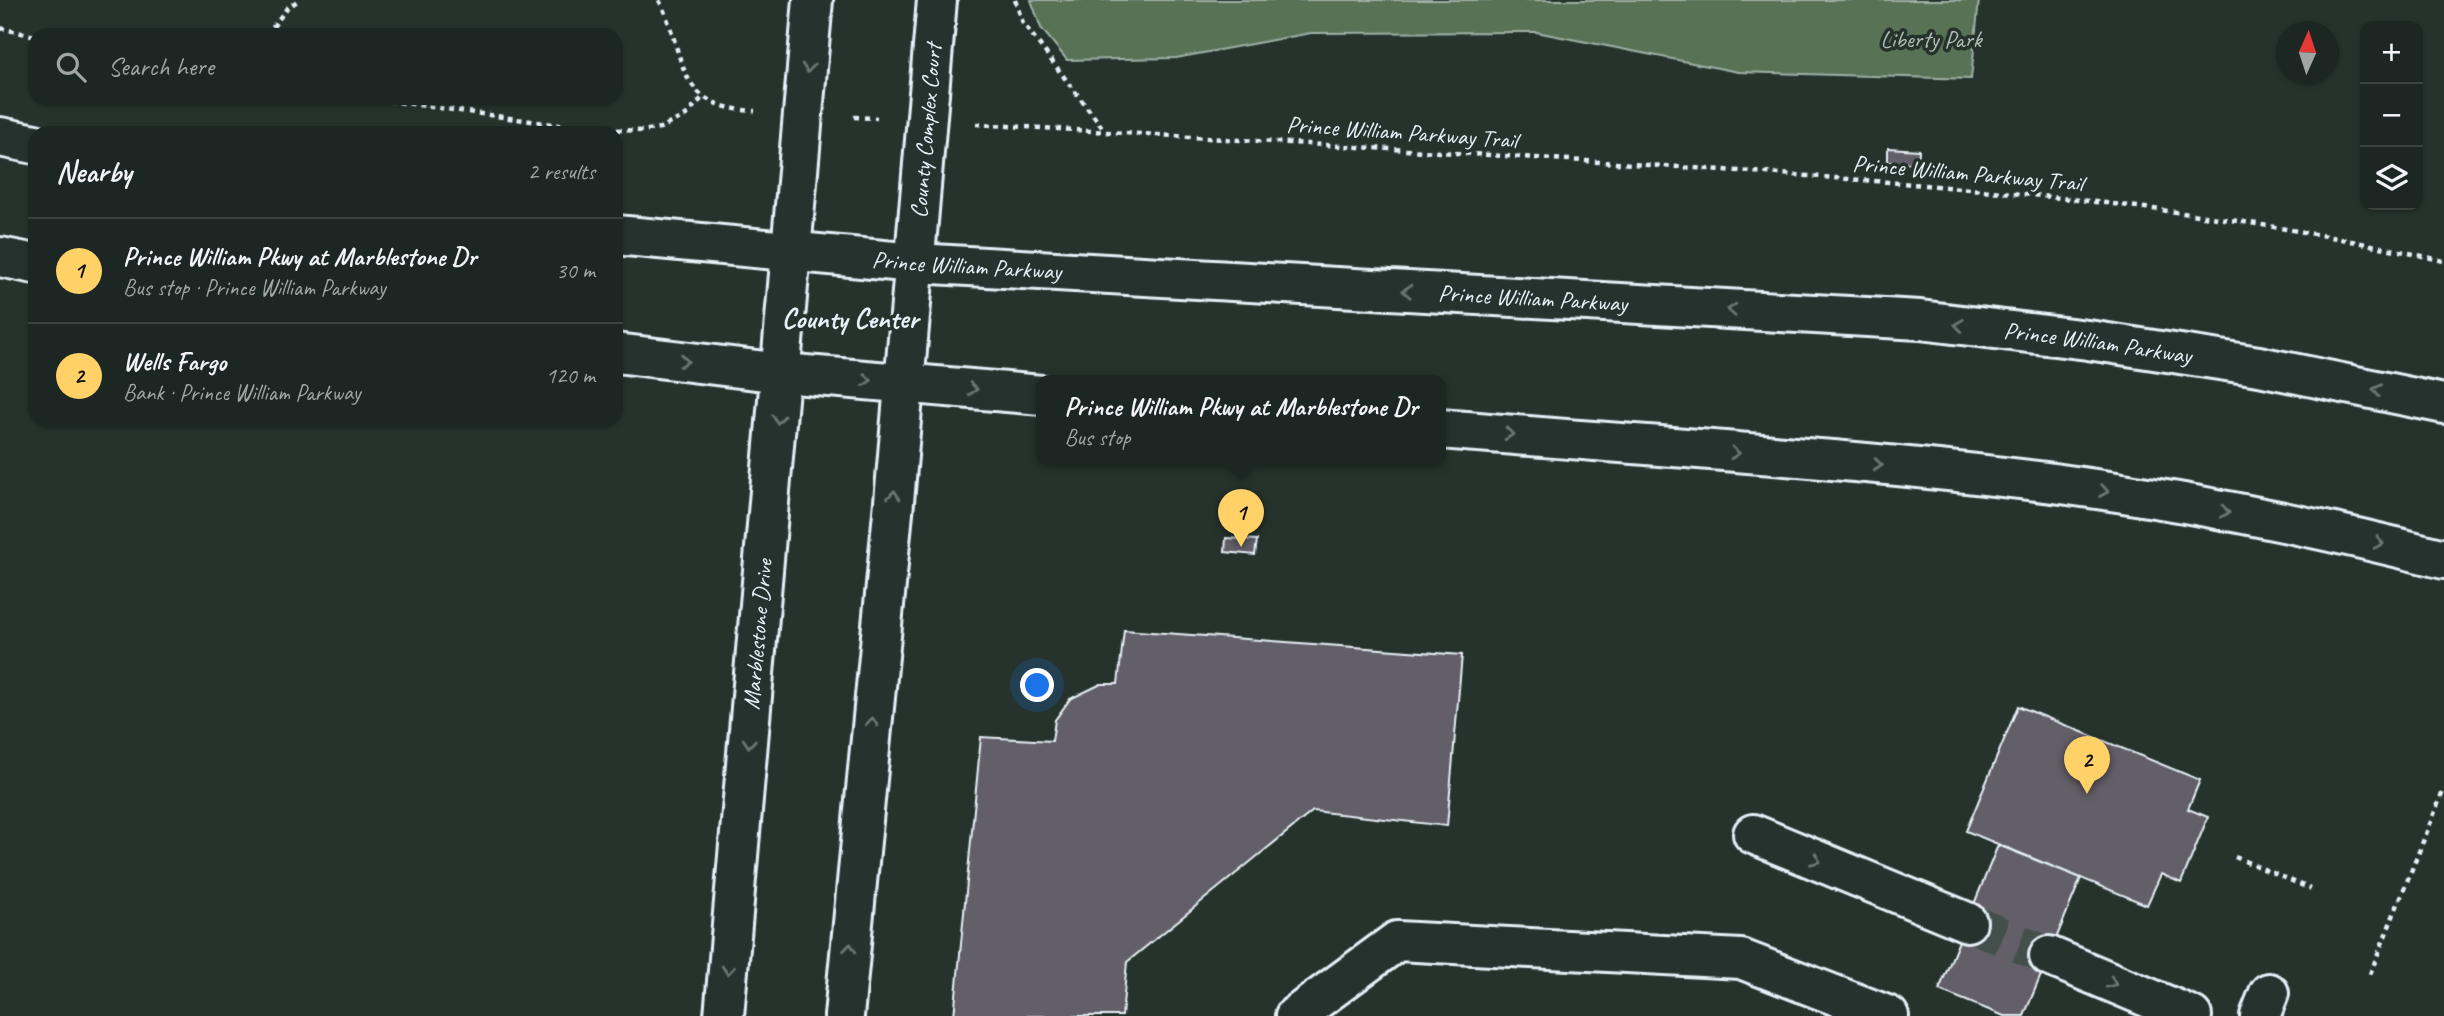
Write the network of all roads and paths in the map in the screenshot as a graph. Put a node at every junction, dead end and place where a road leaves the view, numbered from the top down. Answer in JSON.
{"nodes":[{"id":1,"x":299,"y":0,"type":"edge"},
{"id":2,"x":659,"y":0,"type":"edge"},
{"id":3,"x":813,"y":0,"type":"edge"},
{"id":4,"x":937,"y":0,"type":"edge"},
{"id":5,"x":1015,"y":0,"type":"edge"},
{"id":6,"x":0,"y":28,"type":"edge"},
{"id":7,"x":272,"y":28,"type":"edge"},
{"id":8,"x":28,"y":34,"type":"edge"},
{"id":9,"x":703,"y":97,"type":"junction"},
{"id":10,"x":418,"y":105,"type":"edge"},
{"id":11,"x":804,"y":114,"type":"junction"},
{"id":12,"x":927,"y":120,"type":"junction"},
{"id":13,"x":566,"y":126,"type":"edge"},
{"id":14,"x":623,"y":130,"type":"edge"},
{"id":15,"x":1105,"y":131,"type":"junction"},
{"id":16,"x":0,"y":137,"type":"edge"},
{"id":17,"x":28,"y":143,"type":"edge"},
{"id":18,"x":623,"y":236,"type":"edge"},
{"id":19,"x":792,"y":253,"type":"junction"},
{"id":20,"x":0,"y":257,"type":"edge"},
{"id":21,"x":2444,"y":261,"type":"edge"},
{"id":22,"x":28,"y":263,"type":"edge"},
{"id":23,"x":915,"y":263,"type":"junction"},
{"id":24,"x":623,"y":354,"type":"edge"},
{"id":25,"x":782,"y":373,"type":"junction"},
{"id":26,"x":905,"y":384,"type":"junction"},
{"id":27,"x":1036,"y":395,"type":"edge"},
{"id":28,"x":2444,"y":404,"type":"edge"},
{"id":29,"x":1446,"y":430,"type":"edge"},
{"id":30,"x":2444,"y":559,"type":"edge"},
{"id":31,"x":2444,"y":789,"type":"edge"},
{"id":32,"x":1753,"y":834,"type":"dead end"},
{"id":33,"x":2235,"y":857,"type":"dead end"},
{"id":34,"x":2311,"y":890,"type":"dead end"},
{"id":35,"x":1967,"y":922,"type":"tunnel mouth"},
{"id":36,"x":2049,"y":956,"type":"tunnel mouth"},
{"id":37,"x":2370,"y":974,"type":"dead end"},
{"id":38,"x":724,"y":1016,"type":"edge"},
{"id":39,"x":844,"y":1016,"type":"edge"},
{"id":40,"x":1295,"y":1016,"type":"edge"},
{"id":41,"x":1889,"y":1016,"type":"edge"},
{"id":42,"x":2192,"y":1016,"type":"edge"}],
"edges":[{"from":1,"to":7,"type":"path"},
{"from":2,"to":9,"type":"path"},
{"from":3,"to":11,"type":"main road","one_way":true},
{"from":4,"to":12,"type":"main road","name":"County Complex Court"},
{"from":5,"to":15,"type":"path"},
{"from":6,"to":8,"type":"path"},
{"from":9,"to":11,"type":"path","name":"Prince William Parkway Trail"},
{"from":9,"to":14,"type":"path"},
{"from":10,"to":13,"type":"path"},
{"from":11,"to":12,"type":"path","name":"Prince William Parkway Trail"},
{"from":11,"to":19,"type":"main road"},
{"from":12,"to":15,"type":"path","name":"Prince William Parkway Trail"},
{"from":12,"to":23,"type":"main road","name":"County Complex Court"},
{"from":15,"to":21,"type":"path","name":"Prince William Parkway Trail"},
{"from":16,"to":17,"type":"main road"},
{"from":18,"to":19,"type":"main road","name":"Prince William Parkway"},
{"from":19,"to":23,"type":"main road","name":"Prince William Parkway"},
{"from":19,"to":25,"type":"main road","name":"Marblestone Drive"},
{"from":20,"to":22,"type":"main road"},
{"from":23,"to":26,"type":"main road"},
{"from":28,"to":23,"type":"main road","name":"Prince William Parkway","one_way":true},
{"from":24,"to":25,"type":"main road","one_way":true},
{"from":25,"to":26,"type":"main road","one_way":true},
{"from":25,"to":38,"type":"main road","name":"Marblestone Drive","one_way":true},
{"from":26,"to":27,"type":"main road","one_way":true},
{"from":39,"to":26,"type":"main road","one_way":true},
{"from":29,"to":30,"type":"main road","one_way":true},
{"from":31,"to":37,"type":"path"},
{"from":32,"to":35,"type":"main road","one_way":true},
{"from":33,"to":34,"type":"path"},
{"from":36,"to":42,"type":"main road","one_way":true},
{"from":40,"to":41,"type":"main road"}]}
